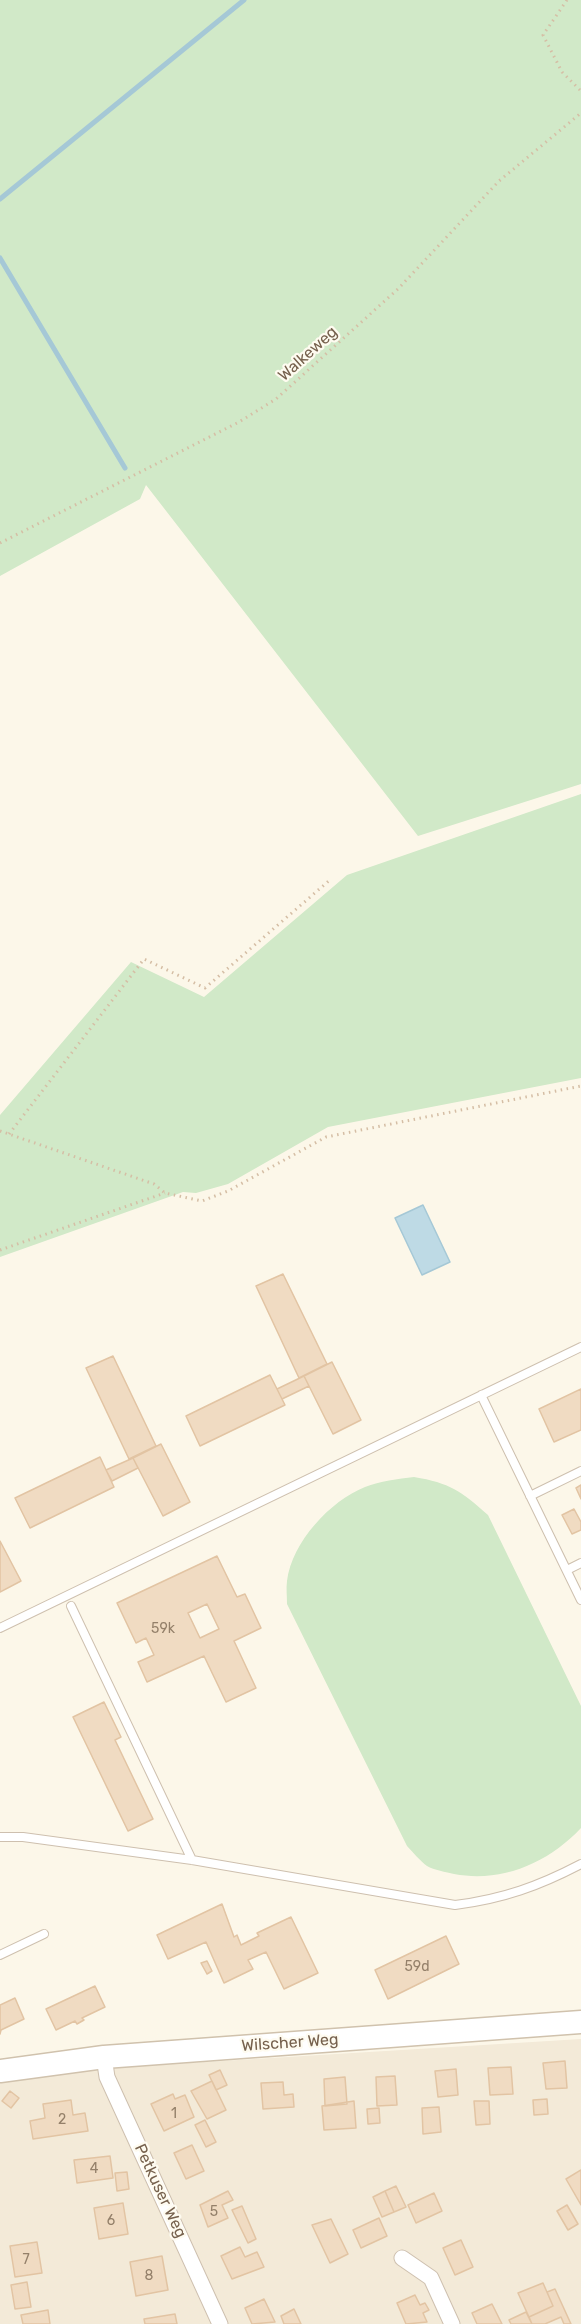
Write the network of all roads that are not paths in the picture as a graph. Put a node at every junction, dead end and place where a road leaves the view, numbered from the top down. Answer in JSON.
{"nodes":[{"id":1,"x":581,"y":1347,"type":"edge"},
{"id":2,"x":481,"y":1395,"type":"junction"},
{"id":3,"x":581,"y":1471,"type":"edge"},
{"id":4,"x":530,"y":1496,"type":"junction"},
{"id":5,"x":581,"y":1563,"type":"edge"},
{"id":6,"x":567,"y":1570,"type":"junction"},
{"id":7,"x":581,"y":1600,"type":"edge"},
{"id":8,"x":71,"y":1605,"type":"dead end"},
{"id":9,"x":0,"y":1628,"type":"edge"},
{"id":10,"x":0,"y":1837,"type":"edge"},
{"id":11,"x":192,"y":1860,"type":"junction"},
{"id":12,"x":581,"y":1864,"type":"edge"},
{"id":13,"x":44,"y":1934,"type":"dead end"},
{"id":14,"x":0,"y":1955,"type":"edge"},
{"id":15,"x":581,"y":2022,"type":"edge"},
{"id":16,"x":104,"y":2057,"type":"junction"},
{"id":17,"x":0,"y":2072,"type":"edge"},
{"id":18,"x":402,"y":2258,"type":"dead end"},
{"id":19,"x":220,"y":2324,"type":"edge"},
{"id":20,"x":452,"y":2324,"type":"edge"}],
"edges":[{"from":1,"to":2,"type":"lane"},
{"from":2,"to":4,"type":"lane"},
{"from":2,"to":9,"type":"lane"},
{"from":3,"to":4,"type":"lane"},
{"from":4,"to":6,"type":"lane"},
{"from":5,"to":6,"type":"lane"},
{"from":6,"to":7,"type":"lane"},
{"from":8,"to":11,"type":"lane"},
{"from":10,"to":11,"type":"lane"},
{"from":11,"to":12,"type":"lane"},
{"from":13,"to":14,"type":"lane"},
{"from":15,"to":16,"type":"street","name":"Wilscher Weg"},
{"from":16,"to":17,"type":"street","name":"Wilscher Weg"},
{"from":16,"to":19,"type":"street","name":"Petkuser Weg"},
{"from":18,"to":20,"type":"street"}]}
